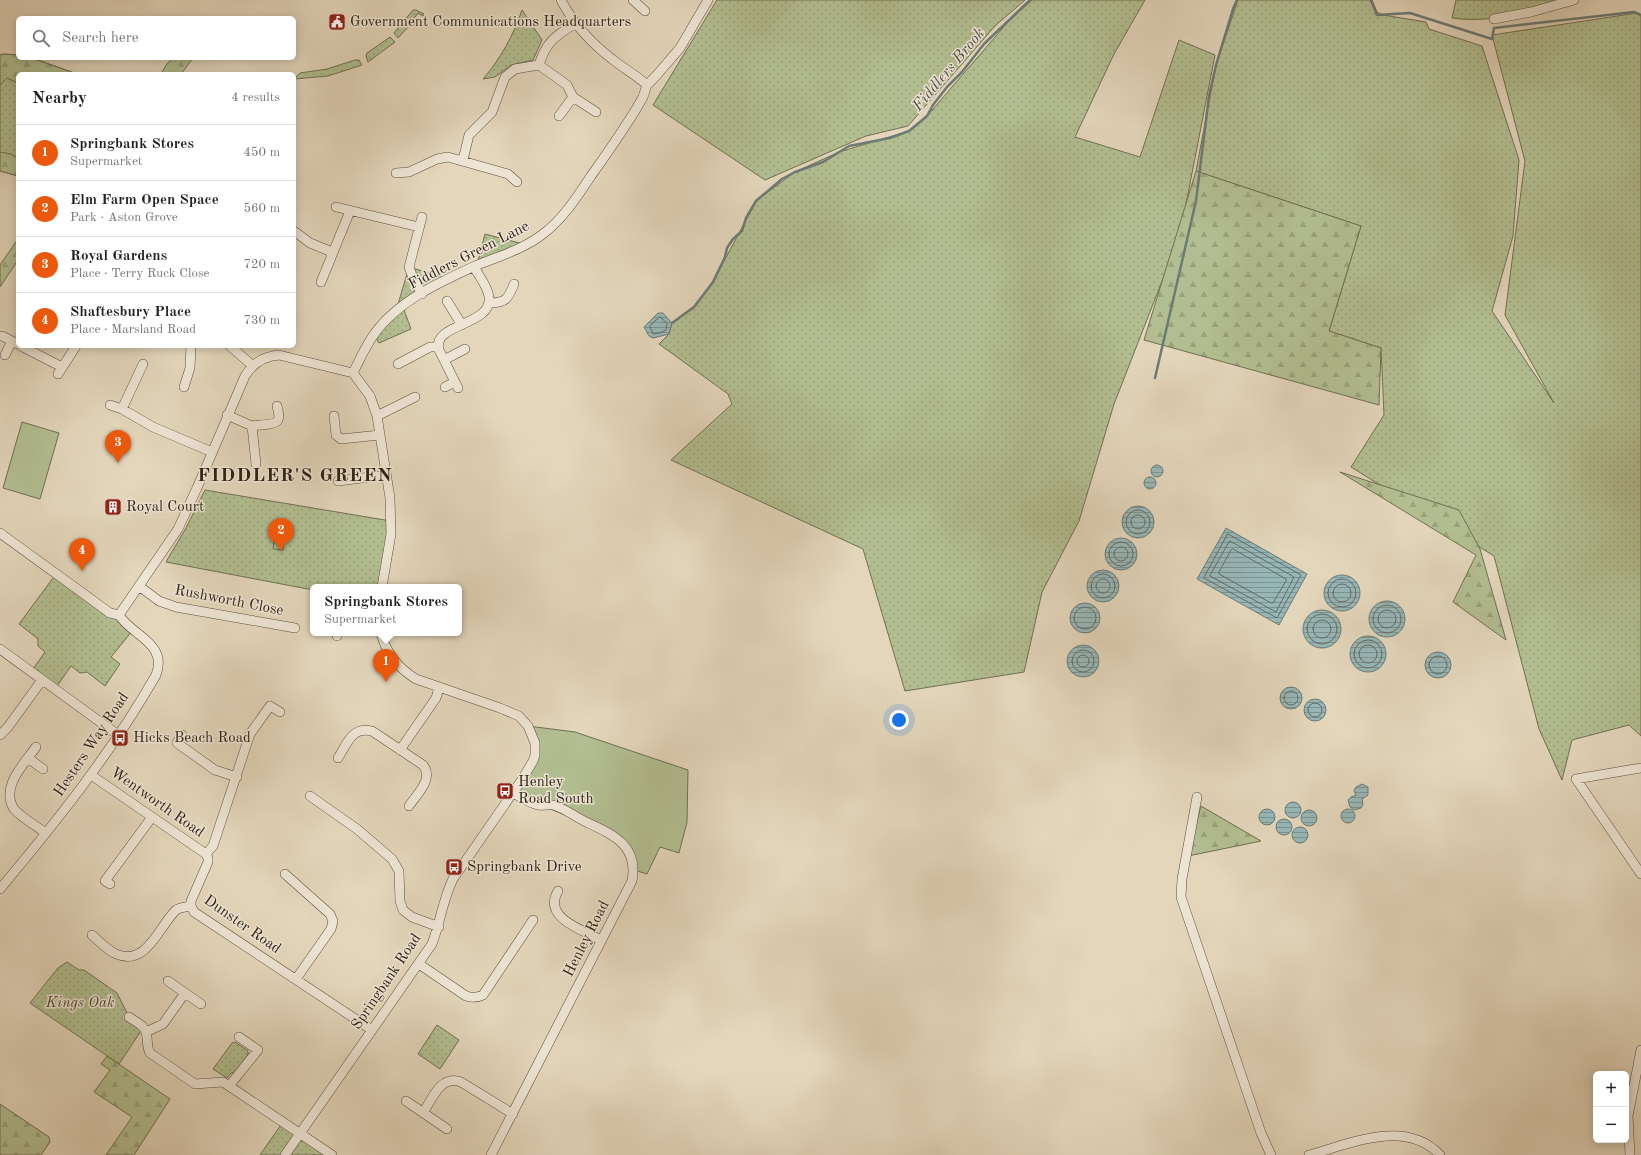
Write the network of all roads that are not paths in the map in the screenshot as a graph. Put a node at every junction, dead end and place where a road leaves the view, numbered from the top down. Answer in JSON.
{"nodes":[{"id":1,"x":561,"y":0,"type":"edge"},
{"id":2,"x":633,"y":0,"type":"edge"},
{"id":3,"x":708,"y":0,"type":"edge"},
{"id":4,"x":1574,"y":0,"type":"edge"},
{"id":5,"x":645,"y":11,"type":"dead end"},
{"id":6,"x":1494,"y":19,"type":"dead end"},
{"id":7,"x":576,"y":23,"type":"junction"},
{"id":8,"x":539,"y":65,"type":"junction"},
{"id":9,"x":647,"y":85,"type":"junction"},
{"id":10,"x":573,"y":96,"type":"junction"},
{"id":11,"x":596,"y":112,"type":"dead end"},
{"id":12,"x":559,"y":116,"type":"dead end"},
{"id":13,"x":463,"y":160,"type":"junction"},
{"id":14,"x":396,"y":173,"type":"dead end"},
{"id":15,"x":517,"y":182,"type":"dead end"},
{"id":16,"x":336,"y":207,"type":"dead end"},
{"id":17,"x":350,"y":211,"type":"junction"},
{"id":18,"x":422,"y":217,"type":"dead end"},
{"id":19,"x":419,"y":227,"type":"junction"},
{"id":20,"x":296,"y":232,"type":"edge"},
{"id":21,"x":332,"y":252,"type":"junction"},
{"id":22,"x":474,"y":267,"type":"junction"},
{"id":23,"x":321,"y":282,"type":"dead end"},
{"id":24,"x":514,"y":284,"type":"dead end"},
{"id":25,"x":422,"y":294,"type":"junction"},
{"id":26,"x":447,"y":301,"type":"dead end"},
{"id":27,"x":489,"y":303,"type":"junction"},
{"id":28,"x":462,"y":325,"type":"junction"},
{"id":29,"x":2,"y":336,"type":"dead end"},
{"id":30,"x":15,"y":343,"type":"edge"},
{"id":31,"x":438,"y":347,"type":"junction"},
{"id":32,"x":24,"y":348,"type":"edge"},
{"id":33,"x":75,"y":348,"type":"edge"},
{"id":34,"x":191,"y":348,"type":"edge"},
{"id":35,"x":232,"y":348,"type":"edge"},
{"id":36,"x":466,"y":349,"type":"dead end"},
{"id":37,"x":5,"y":355,"type":"dead end"},
{"id":38,"x":444,"y":360,"type":"junction"},
{"id":39,"x":143,"y":364,"type":"dead end"},
{"id":40,"x":398,"y":364,"type":"dead end"},
{"id":41,"x":253,"y":366,"type":"junction"},
{"id":42,"x":353,"y":373,"type":"junction"},
{"id":43,"x":184,"y":387,"type":"dead end"},
{"id":44,"x":445,"y":387,"type":"dead end"},
{"id":45,"x":415,"y":397,"type":"dead end"},
{"id":46,"x":110,"y":405,"type":"dead end"},
{"id":47,"x":277,"y":406,"type":"dead end"},
{"id":48,"x":122,"y":409,"type":"junction"},
{"id":49,"x":228,"y":415,"type":"junction"},
{"id":50,"x":334,"y":416,"type":"dead end"},
{"id":51,"x":377,"y":416,"type":"junction"},
{"id":52,"x":252,"y":426,"type":"junction"},
{"id":53,"x":380,"y":435,"type":"junction"},
{"id":54,"x":212,"y":452,"type":"junction"},
{"id":55,"x":256,"y":464,"type":"dead end"},
{"id":56,"x":386,"y":475,"type":"junction"},
{"id":57,"x":338,"y":481,"type":"dead end"},
{"id":58,"x":0,"y":533,"type":"edge"},
{"id":59,"x":383,"y":584,"type":"edge"},
{"id":60,"x":139,"y":586,"type":"junction"},
{"id":61,"x":119,"y":615,"type":"junction"},
{"id":62,"x":295,"y":628,"type":"dead end"},
{"id":63,"x":382,"y":636,"type":"edge"},
{"id":64,"x":0,"y":649,"type":"edge"},
{"id":65,"x":42,"y":680,"type":"junction"},
{"id":66,"x":440,"y":688,"type":"junction"},
{"id":67,"x":280,"y":712,"type":"dead end"},
{"id":68,"x":0,"y":735,"type":"edge"},
{"id":69,"x":118,"y":735,"type":"junction"},
{"id":70,"x":182,"y":735,"type":"dead end"},
{"id":71,"x":36,"y":748,"type":"dead end"},
{"id":72,"x":400,"y":750,"type":"junction"},
{"id":73,"x":28,"y":758,"type":"junction"},
{"id":74,"x":338,"y":758,"type":"dead end"},
{"id":75,"x":1641,"y":768,"type":"edge"},
{"id":76,"x":44,"y":770,"type":"dead end"},
{"id":77,"x":91,"y":775,"type":"junction"},
{"id":78,"x":237,"y":777,"type":"junction"},
{"id":79,"x":513,"y":792,"type":"junction"},
{"id":80,"x":310,"y":796,"type":"dead end"},
{"id":81,"x":1197,"y":797,"type":"dead end"},
{"id":82,"x":410,"y":806,"type":"dead end"},
{"id":83,"x":152,"y":817,"type":"junction"},
{"id":84,"x":46,"y":833,"type":"junction"},
{"id":85,"x":206,"y":854,"type":"junction"},
{"id":86,"x":1637,"y":862,"type":"edge"},
{"id":87,"x":285,"y":874,"type":"dead end"},
{"id":88,"x":1641,"y":874,"type":"edge"},
{"id":89,"x":110,"y":884,"type":"dead end"},
{"id":90,"x":0,"y":889,"type":"edge"},
{"id":91,"x":558,"y":891,"type":"dead end"},
{"id":92,"x":191,"y":906,"type":"junction"},
{"id":93,"x":533,"y":920,"type":"dead end"},
{"id":94,"x":439,"y":927,"type":"junction"},
{"id":95,"x":92,"y":935,"type":"dead end"},
{"id":96,"x":601,"y":940,"type":"junction"},
{"id":97,"x":419,"y":964,"type":"junction"},
{"id":98,"x":296,"y":979,"type":"junction"},
{"id":99,"x":168,"y":981,"type":"dead end"},
{"id":100,"x":185,"y":993,"type":"junction"},
{"id":101,"x":201,"y":1004,"type":"dead end"},
{"id":102,"x":129,"y":1017,"type":"dead end"},
{"id":103,"x":372,"y":1030,"type":"junction"},
{"id":104,"x":146,"y":1032,"type":"junction"},
{"id":105,"x":239,"y":1037,"type":"dead end"},
{"id":106,"x":1641,"y":1050,"type":"edge"},
{"id":107,"x":229,"y":1086,"type":"junction"},
{"id":108,"x":406,"y":1101,"type":"dead end"},
{"id":109,"x":423,"y":1112,"type":"junction"},
{"id":110,"x":513,"y":1114,"type":"junction"},
{"id":111,"x":447,"y":1129,"type":"dead end"},
{"id":112,"x":300,"y":1134,"type":"junction"},
{"id":113,"x":285,"y":1155,"type":"edge"},
{"id":114,"x":332,"y":1155,"type":"edge"},
{"id":115,"x":492,"y":1155,"type":"edge"},
{"id":116,"x":1272,"y":1155,"type":"edge"},
{"id":117,"x":1309,"y":1155,"type":"edge"},
{"id":118,"x":1440,"y":1155,"type":"edge"},
{"id":119,"x":1630,"y":1155,"type":"edge"}],
"edges":[{"from":1,"to":7,"type":"street"},
{"from":2,"to":5,"type":"street"},
{"from":3,"to":9,"type":"street","name":"Fiddlers Green Lane"},
{"from":4,"to":6,"type":"street"},
{"from":7,"to":8,"type":"street"},
{"from":7,"to":9,"type":"street"},
{"from":8,"to":10,"type":"street"},
{"from":8,"to":13,"type":"street"},
{"from":9,"to":22,"type":"street","name":"Fiddlers Green Lane"},
{"from":10,"to":11,"type":"street"},
{"from":10,"to":12,"type":"street"},
{"from":13,"to":14,"type":"street"},
{"from":13,"to":15,"type":"street"},
{"from":16,"to":17,"type":"street"},
{"from":17,"to":19,"type":"street"},
{"from":17,"to":21,"type":"street"},
{"from":18,"to":19,"type":"street"},
{"from":19,"to":25,"type":"street"},
{"from":20,"to":21,"type":"street"},
{"from":21,"to":23,"type":"street"},
{"from":22,"to":25,"type":"street","name":"Fiddlers Green Lane"},
{"from":22,"to":27,"type":"street"},
{"from":24,"to":27,"type":"street"},
{"from":25,"to":42,"type":"street","name":"Fiddlers Green Lane"},
{"from":26,"to":28,"type":"street"},
{"from":27,"to":28,"type":"street"},
{"from":28,"to":31,"type":"street"},
{"from":29,"to":30,"type":"street"},
{"from":30,"to":37,"type":"street"},
{"from":31,"to":38,"type":"street"},
{"from":31,"to":40,"type":"street"},
{"from":32,"to":33,"type":"street"},
{"from":34,"to":43,"type":"street"},
{"from":35,"to":41,"type":"street"},
{"from":36,"to":38,"type":"street"},
{"from":38,"to":44,"type":"street"},
{"from":39,"to":48,"type":"street"},
{"from":41,"to":42,"type":"street"},
{"from":41,"to":49,"type":"street"},
{"from":42,"to":51,"type":"street"},
{"from":45,"to":51,"type":"street"},
{"from":46,"to":48,"type":"street"},
{"from":47,"to":52,"type":"street"},
{"from":48,"to":54,"type":"street"},
{"from":49,"to":52,"type":"street"},
{"from":49,"to":54,"type":"street"},
{"from":50,"to":53,"type":"street"},
{"from":51,"to":53,"type":"street"},
{"from":52,"to":55,"type":"street"},
{"from":53,"to":56,"type":"street"},
{"from":54,"to":60,"type":"street"},
{"from":56,"to":57,"type":"street"},
{"from":56,"to":59,"type":"street"},
{"from":58,"to":61,"type":"street"},
{"from":60,"to":61,"type":"street"},
{"from":60,"to":62,"type":"street","name":"Rushworth Close"},
{"from":61,"to":69,"type":"street","name":"Hesters Way Road"},
{"from":63,"to":66,"type":"street","name":"Springbank Road"},
{"from":64,"to":65,"type":"street"},
{"from":65,"to":68,"type":"street"},
{"from":65,"to":69,"type":"street"},
{"from":66,"to":72,"type":"street"},
{"from":66,"to":79,"type":"street","name":"Springbank Road"},
{"from":67,"to":78,"type":"street","name":"Dunster Road"},
{"from":69,"to":77,"type":"street","name":"Hesters Way Road"},
{"from":70,"to":78,"type":"street"},
{"from":71,"to":73,"type":"street"},
{"from":72,"to":74,"type":"street"},
{"from":72,"to":82,"type":"street"},
{"from":73,"to":76,"type":"street"},
{"from":73,"to":84,"type":"street"},
{"from":75,"to":86,"type":"street"},
{"from":77,"to":83,"type":"street","name":"Wentworth Road"},
{"from":77,"to":84,"type":"street","name":"Hesters Way Road"},
{"from":78,"to":85,"type":"street","name":"Dunster Road"},
{"from":79,"to":94,"type":"street","name":"Springbank Road"},
{"from":79,"to":96,"type":"street","name":"Henley Road"},
{"from":80,"to":94,"type":"street"},
{"from":81,"to":116,"type":"street"},
{"from":83,"to":85,"type":"street","name":"Wentworth Road"},
{"from":83,"to":89,"type":"street"},
{"from":84,"to":90,"type":"street","name":"Hesters Way Road"},
{"from":85,"to":92,"type":"street","name":"Dunster Road"},
{"from":86,"to":88,"type":"street"},
{"from":87,"to":98,"type":"street"},
{"from":91,"to":96,"type":"street"},
{"from":92,"to":95,"type":"street"},
{"from":92,"to":98,"type":"street","name":"Dunster Road"},
{"from":93,"to":97,"type":"street"},
{"from":94,"to":97,"type":"street","name":"Springbank Road"},
{"from":96,"to":110,"type":"street","name":"Henley Road"},
{"from":97,"to":103,"type":"street","name":"Springbank Road"},
{"from":98,"to":103,"type":"street","name":"Dunster Road"},
{"from":99,"to":100,"type":"street"},
{"from":100,"to":101,"type":"street"},
{"from":100,"to":104,"type":"street"},
{"from":102,"to":104,"type":"street"},
{"from":103,"to":112,"type":"street","name":"Springbank Road"},
{"from":104,"to":107,"type":"street"},
{"from":105,"to":107,"type":"street"},
{"from":106,"to":119,"type":"street"},
{"from":107,"to":112,"type":"street"},
{"from":108,"to":109,"type":"street"},
{"from":109,"to":110,"type":"street"},
{"from":109,"to":111,"type":"street"},
{"from":110,"to":115,"type":"street","name":"Henley Road"},
{"from":112,"to":113,"type":"street","name":"Springbank Road"},
{"from":112,"to":114,"type":"street"},
{"from":117,"to":118,"type":"street"}]}
